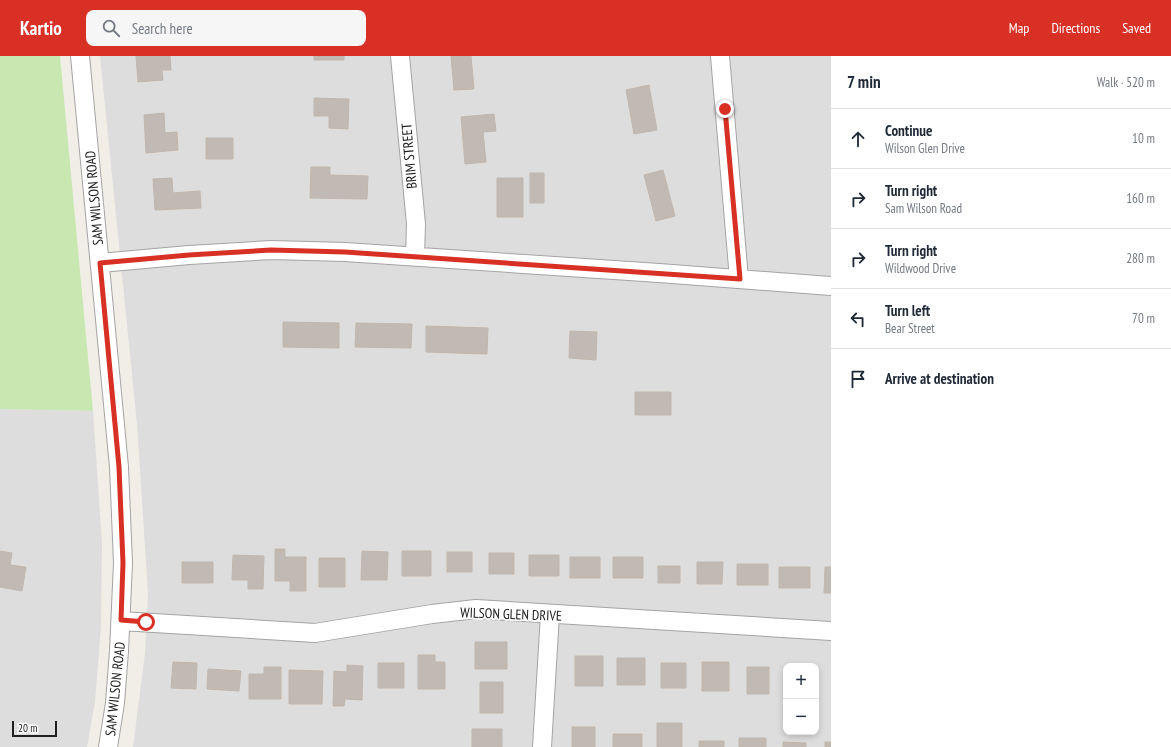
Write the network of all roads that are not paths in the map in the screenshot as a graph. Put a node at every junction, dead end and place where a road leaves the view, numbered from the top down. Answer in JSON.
{"nodes":[{"id":1,"x":80,"y":56,"type":"edge"},
{"id":2,"x":400,"y":56,"type":"edge"},
{"id":3,"x":720,"y":56,"type":"edge"},
{"id":4,"x":415,"y":256,"type":"junction"},
{"id":5,"x":100,"y":263,"type":"junction"},
{"id":6,"x":740,"y":279,"type":"junction"},
{"id":7,"x":831,"y":286,"type":"edge"},
{"id":8,"x":550,"y":614,"type":"junction"},
{"id":9,"x":121,"y":620,"type":"junction"},
{"id":10,"x":831,"y":631,"type":"edge"},
{"id":11,"x":108,"y":747,"type":"edge"},
{"id":12,"x":542,"y":747,"type":"edge"}],
"edges":[{"from":1,"to":5,"type":"street","name":"SAM WILSON ROAD"},
{"from":2,"to":4,"type":"street","name":"BRIM STREET"},
{"from":3,"to":6,"type":"street"},
{"from":4,"to":5,"type":"street"},
{"from":4,"to":6,"type":"street"},
{"from":5,"to":9,"type":"street","name":"SAM WILSON ROAD"},
{"from":6,"to":7,"type":"street"},
{"from":8,"to":9,"type":"street","name":"WILSON GLEN DRIVE"},
{"from":8,"to":10,"type":"street","name":"WILSON GLEN DRIVE"},
{"from":8,"to":12,"type":"street"},
{"from":9,"to":11,"type":"street","name":"SAM WILSON ROAD"}]}
